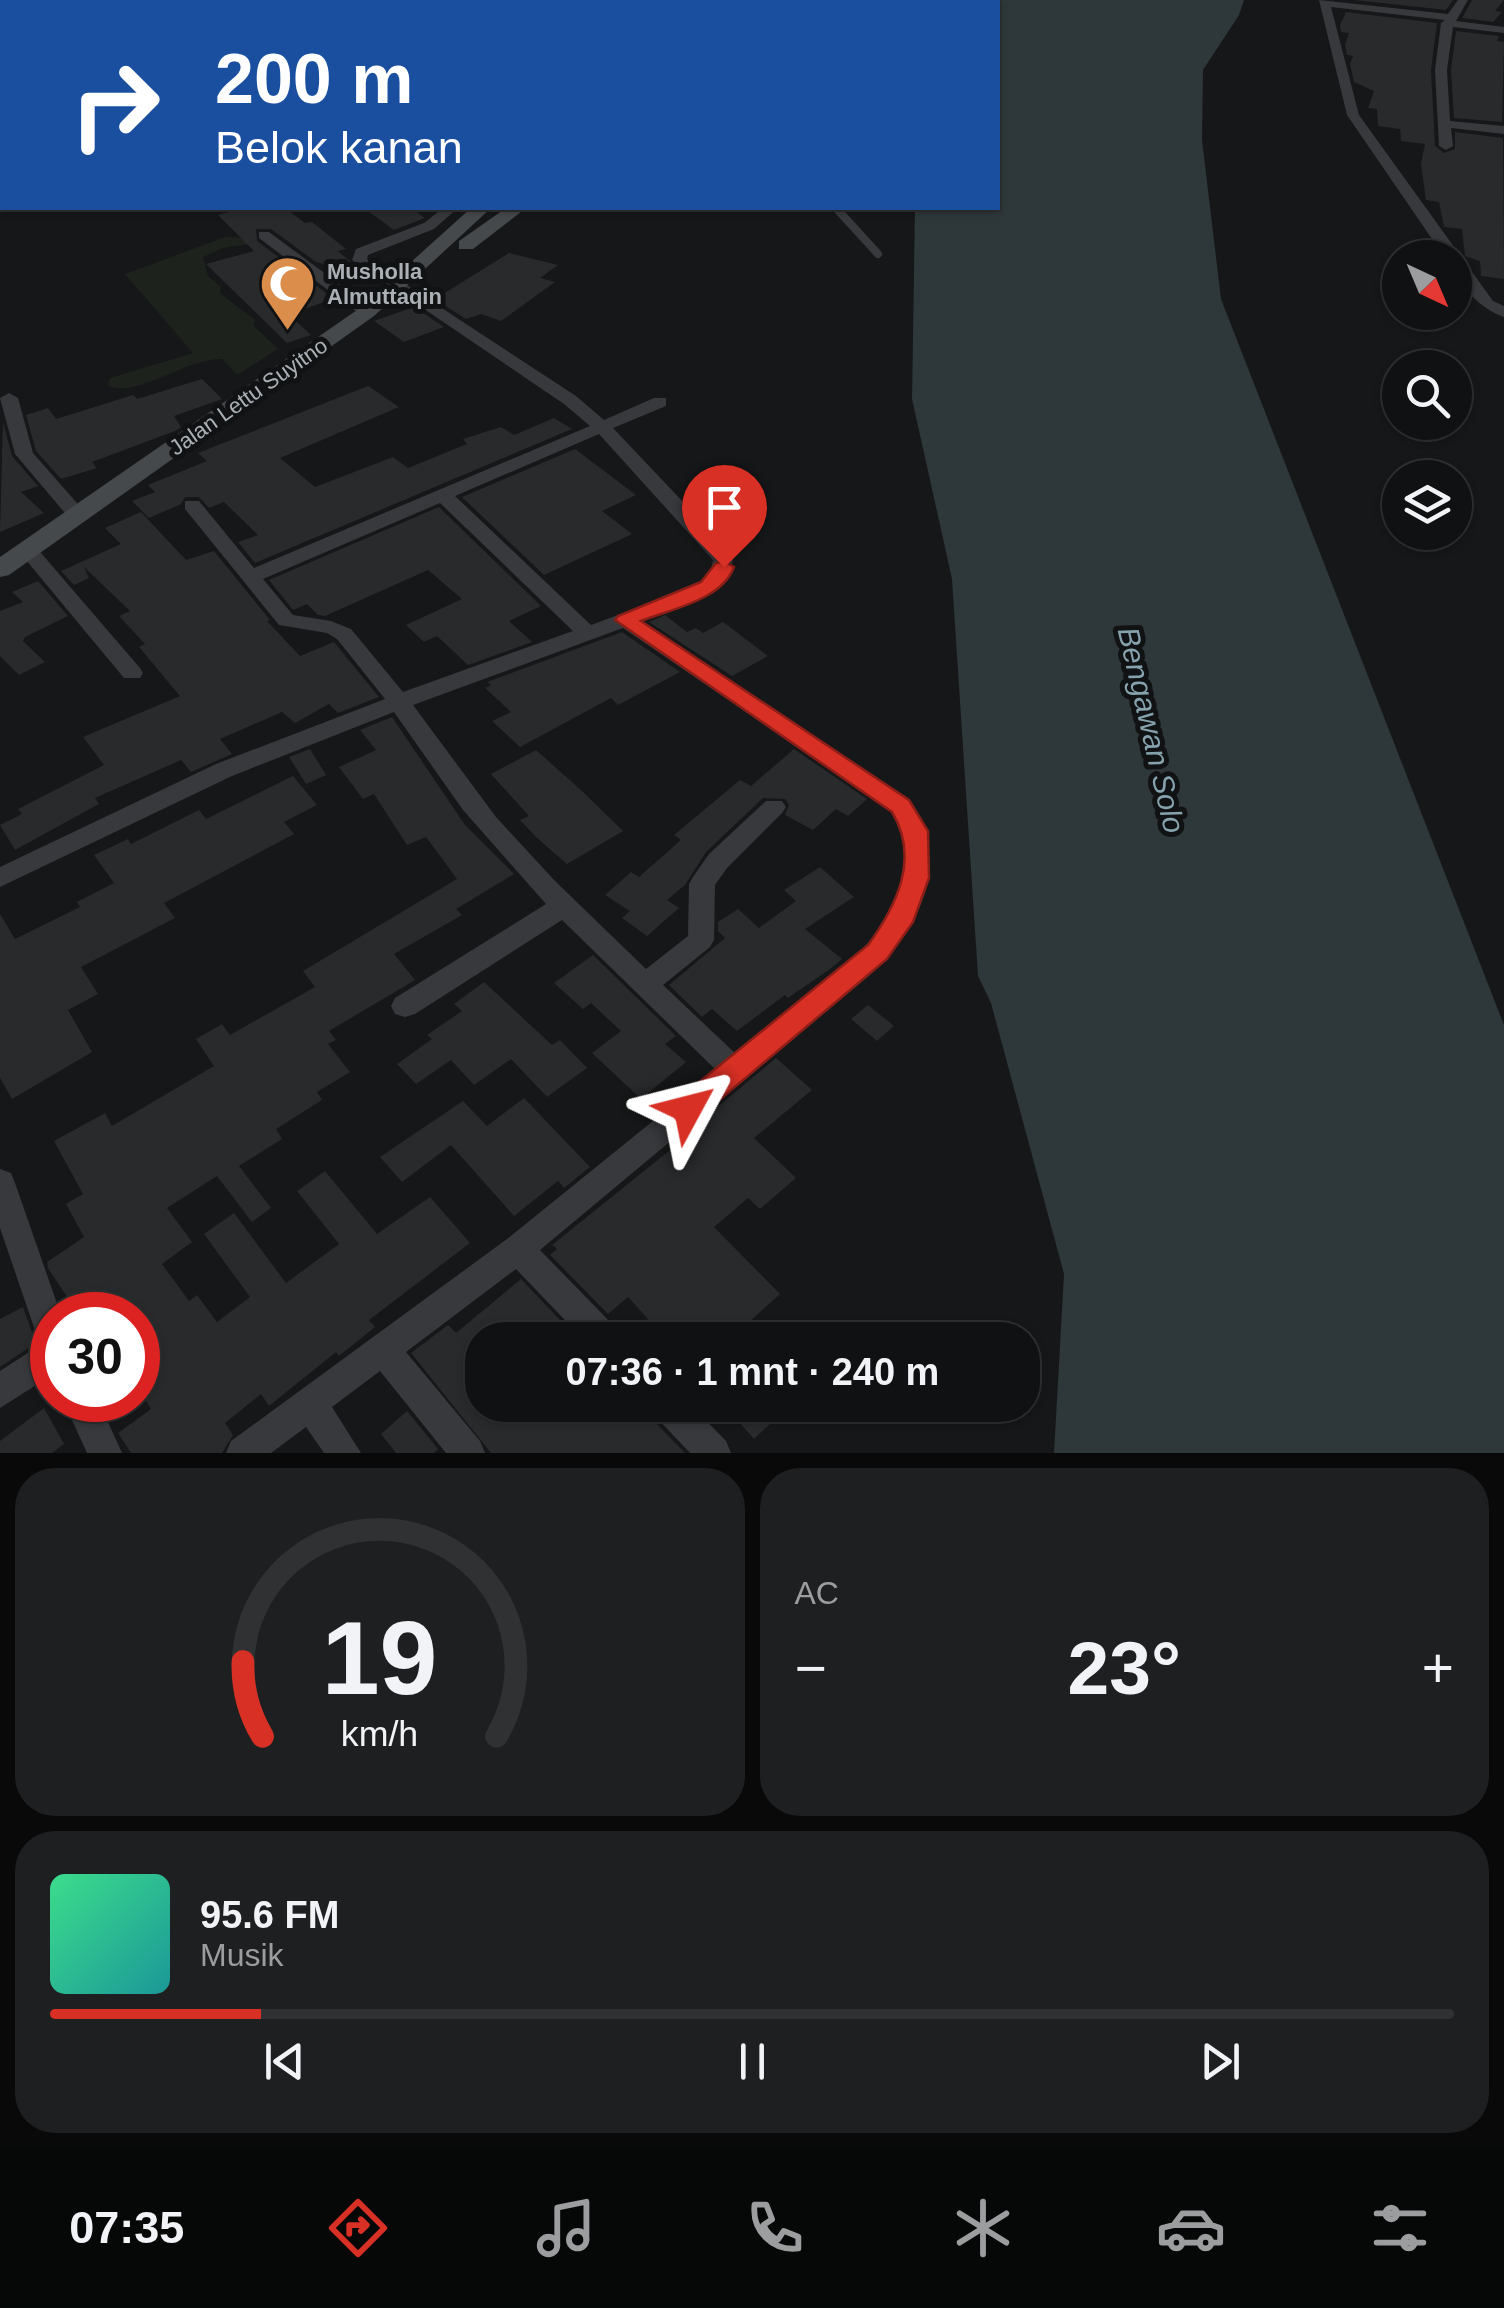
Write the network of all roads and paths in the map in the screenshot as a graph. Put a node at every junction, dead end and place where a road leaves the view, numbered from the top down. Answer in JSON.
{"nodes":[{"id":1,"x":1463,"y":0,"type":"edge"},
{"id":2,"x":1325,"y":1,"type":"edge"},
{"id":3,"x":1448,"y":20,"type":"junction"},
{"id":4,"x":1504,"y":30,"type":"edge"},
{"id":5,"x":1445,"y":124,"type":"junction"},
{"id":6,"x":1504,"y":130,"type":"edge"},
{"id":7,"x":1446,"y":146,"type":"dead end"},
{"id":8,"x":449,"y":210,"type":"edge"},
{"id":9,"x":480,"y":210,"type":"edge"},
{"id":10,"x":514,"y":210,"type":"edge"},
{"id":11,"x":838,"y":210,"type":"edge"},
{"id":12,"x":264,"y":235,"type":"dead end"},
{"id":13,"x":1441,"y":240,"type":"edge"},
{"id":14,"x":878,"y":254,"type":"dead end"},
{"id":15,"x":1472,"y":284,"type":"edge"},
{"id":16,"x":400,"y":286,"type":"junction"},
{"id":17,"x":367,"y":312,"type":"junction"},
{"id":18,"x":1504,"y":312,"type":"edge"},
{"id":19,"x":9,"y":398,"type":"dead end"},
{"id":20,"x":660,"y":402,"type":"dead end"},
{"id":21,"x":601,"y":426,"type":"junction"},
{"id":22,"x":24,"y":454,"type":"junction"},
{"id":23,"x":0,"y":461,"type":"edge"},
{"id":24,"x":444,"y":496,"type":"junction"},
{"id":25,"x":192,"y":505,"type":"dead end"},
{"id":26,"x":78,"y":515,"type":"junction"},
{"id":27,"x":28,"y":550,"type":"junction"},
{"id":28,"x":0,"y":569,"type":"edge"},
{"id":29,"x":254,"y":576,"type":"junction"},
{"id":30,"x":625,"y":620,"type":"junction"},
{"id":31,"x":588,"y":634,"type":"junction"},
{"id":32,"x":132,"y":673,"type":"dead end"},
{"id":33,"x":400,"y":700,"type":"junction"},
{"id":34,"x":774,"y":807,"type":"dead end"},
{"id":35,"x":0,"y":878,"type":"edge"},
{"id":36,"x":564,"y":906,"type":"junction"},
{"id":37,"x":646,"y":984,"type":"junction"},
{"id":38,"x":405,"y":1006,"type":"dead end"},
{"id":39,"x":736,"y":1071,"type":"junction"},
{"id":40,"x":0,"y":1183,"type":"edge"},
{"id":41,"x":518,"y":1249,"type":"junction"},
{"id":42,"x":37,"y":1292,"type":"edge"},
{"id":43,"x":589,"y":1322,"type":"edge"},
{"id":44,"x":383,"y":1349,"type":"junction"},
{"id":45,"x":30,"y":1371,"type":"edge"},
{"id":46,"x":0,"y":1391,"type":"edge"},
{"id":47,"x":310,"y":1404,"type":"junction"},
{"id":48,"x":90,"y":1422,"type":"edge"},
{"id":49,"x":684,"y":1422,"type":"edge"},
{"id":50,"x":105,"y":1453,"type":"edge"},
{"id":51,"x":243,"y":1453,"type":"edge"},
{"id":52,"x":344,"y":1453,"type":"edge"},
{"id":53,"x":468,"y":1453,"type":"edge"},
{"id":54,"x":714,"y":1453,"type":"edge"}],
"edges":[{"from":1,"to":3,"type":"street"},
{"from":2,"to":3,"type":"street"},
{"from":2,"to":13,"type":"street"},
{"from":3,"to":4,"type":"street"},
{"from":3,"to":5,"type":"street"},
{"from":5,"to":6,"type":"street"},
{"from":5,"to":7,"type":"street"},
{"from":8,"to":16,"type":"street"},
{"from":9,"to":16,"type":"main road","name":"Jalan Lettu Suyitno"},
{"from":10,"to":16,"type":"main road"},
{"from":11,"to":14,"type":"lane"},
{"from":12,"to":17,"type":"street"},
{"from":15,"to":18,"type":"street"},
{"from":16,"to":17,"type":"main road","name":"Jalan Lettu Suyitno"},
{"from":16,"to":21,"type":"street"},
{"from":17,"to":26,"type":"main road","name":"Jalan Lettu Suyitno"},
{"from":19,"to":22,"type":"street"},
{"from":20,"to":21,"type":"street"},
{"from":21,"to":24,"type":"street"},
{"from":21,"to":30,"type":"street"},
{"from":22,"to":23,"type":"street"},
{"from":22,"to":26,"type":"street"},
{"from":24,"to":29,"type":"street"},
{"from":24,"to":31,"type":"street"},
{"from":25,"to":29,"type":"street"},
{"from":26,"to":27,"type":"main road","name":"Jalan Lettu Suyitno"},
{"from":27,"to":28,"type":"main road","name":"Jalan Lettu Suyitno"},
{"from":27,"to":32,"type":"street"},
{"from":29,"to":33,"type":"street"},
{"from":30,"to":31,"type":"street"},
{"from":30,"to":39,"type":"street"},
{"from":31,"to":33,"type":"street"},
{"from":33,"to":35,"type":"street"},
{"from":33,"to":36,"type":"street"},
{"from":34,"to":37,"type":"street"},
{"from":36,"to":37,"type":"street"},
{"from":36,"to":38,"type":"street"},
{"from":37,"to":39,"type":"street"},
{"from":39,"to":41,"type":"street"},
{"from":40,"to":42,"type":"street"},
{"from":41,"to":43,"type":"street"},
{"from":41,"to":44,"type":"street"},
{"from":44,"to":47,"type":"street"},
{"from":44,"to":53,"type":"street"},
{"from":45,"to":46,"type":"street"},
{"from":47,"to":51,"type":"street"},
{"from":47,"to":52,"type":"street"},
{"from":48,"to":50,"type":"street"},
{"from":49,"to":54,"type":"street"}]}
